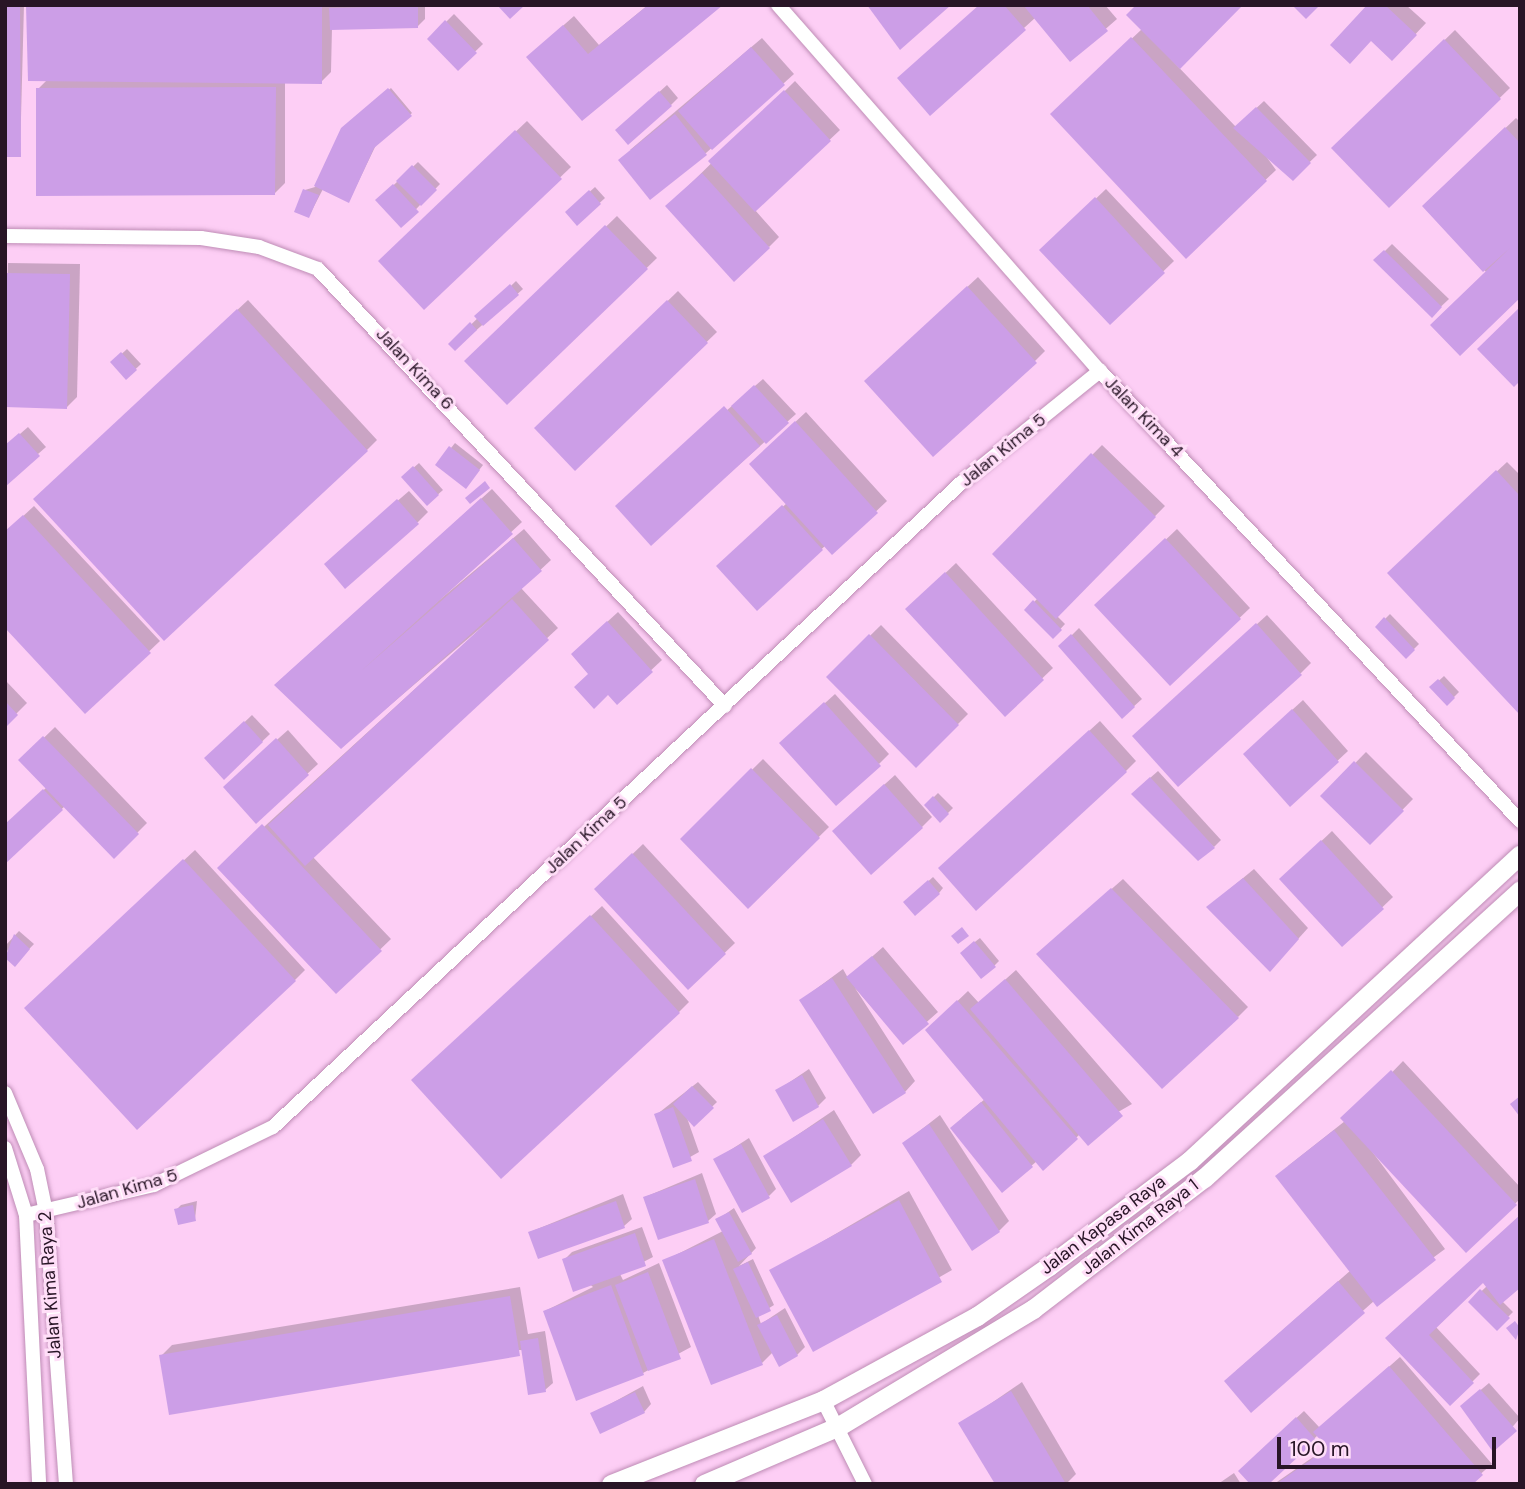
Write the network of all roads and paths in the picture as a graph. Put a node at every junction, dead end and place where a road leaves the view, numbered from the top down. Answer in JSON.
{"nodes":[{"id":1,"x":778,"y":5,"type":"edge"},
{"id":2,"x":5,"y":236,"type":"edge"},
{"id":3,"x":1100,"y":371,"type":"junction"},
{"id":4,"x":725,"y":706,"type":"junction"},
{"id":5,"x":1520,"y":821,"type":"edge"},
{"id":6,"x":1520,"y":855,"type":"edge"},
{"id":7,"x":1520,"y":890,"type":"edge"},
{"id":8,"x":5,"y":1093,"type":"edge"},
{"id":9,"x":5,"y":1148,"type":"edge"},
{"id":10,"x":46,"y":1212,"type":"junction"},
{"id":11,"x":26,"y":1215,"type":"junction"},
{"id":12,"x":823,"y":1400,"type":"junction"},
{"id":13,"x":839,"y":1426,"type":"junction"},
{"id":14,"x":38,"y":1484,"type":"edge"},
{"id":15,"x":66,"y":1484,"type":"edge"},
{"id":16,"x":611,"y":1484,"type":"edge"},
{"id":17,"x":704,"y":1484,"type":"edge"},
{"id":18,"x":864,"y":1484,"type":"edge"}],
"edges":[{"from":1,"to":3,"type":"street","name":"Jalan Kima 4"},
{"from":2,"to":4,"type":"street","name":"Jalan Kima 6"},
{"from":3,"to":4,"type":"street","name":"Jalan Kima 5"},
{"from":3,"to":5,"type":"street","name":"Jalan Kima 4"},
{"from":4,"to":10,"type":"street","name":"Jalan Kima 5"},
{"from":6,"to":12,"type":"main road","name":"Jalan Kapasa Raya"},
{"from":7,"to":13,"type":"main road","name":"Jalan Kima Raya 1"},
{"from":8,"to":10,"type":"street","name":"Jalan Kima Raya 2"},
{"from":9,"to":11,"type":"street","name":"Jalan Kima Raya 2"},
{"from":10,"to":11,"type":"street","name":"Jalan Kima 5"},
{"from":10,"to":15,"type":"street","name":"Jalan Kima Raya 2"},
{"from":11,"to":14,"type":"street","name":"Jalan Kima Raya 2"},
{"from":12,"to":13,"type":"street"},
{"from":12,"to":16,"type":"main road","name":"Jalan Kapasa Raya"},
{"from":13,"to":17,"type":"main road","name":"Jalan Kima Raya 1"},
{"from":13,"to":18,"type":"street"}]}
